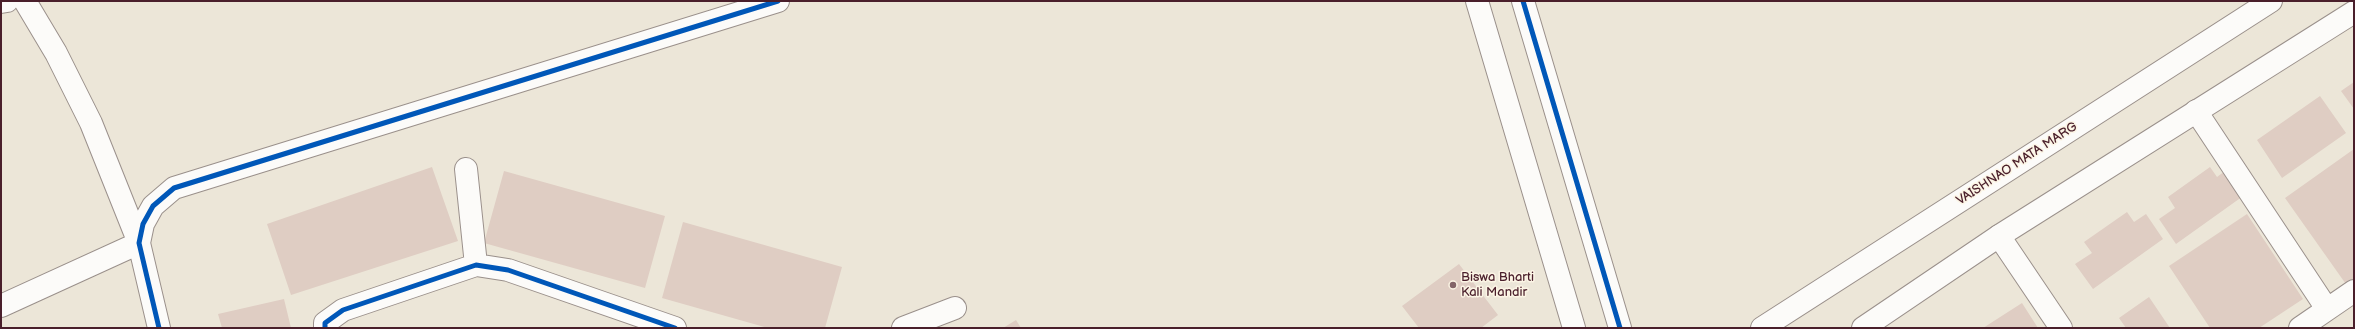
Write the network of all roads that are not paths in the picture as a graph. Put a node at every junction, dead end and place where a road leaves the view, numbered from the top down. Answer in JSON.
{"nodes":[{"id":1,"x":7,"y":1,"type":"edge"},
{"id":2,"x":25,"y":1,"type":"edge"},
{"id":3,"x":1476,"y":1,"type":"edge"},
{"id":4,"x":1523,"y":1,"type":"edge"},
{"id":5,"x":2271,"y":1,"type":"edge"},
{"id":6,"x":1,"y":2,"type":"edge"},
{"id":7,"x":773,"y":2,"type":"edge"},
{"id":8,"x":2354,"y":12,"type":"edge"},
{"id":9,"x":2196,"y":111,"type":"junction"},
{"id":10,"x":466,"y":169,"type":"dead end"},
{"id":11,"x":1999,"y":236,"type":"junction"},
{"id":12,"x":139,"y":244,"type":"junction"},
{"id":13,"x":476,"y":264,"type":"junction"},
{"id":14,"x":2354,"y":291,"type":"edge"},
{"id":15,"x":1,"y":306,"type":"edge"},
{"id":16,"x":955,"y":308,"type":"dead end"},
{"id":17,"x":2327,"y":309,"type":"junction"},
{"id":18,"x":159,"y":328,"type":"edge"},
{"id":19,"x":326,"y":328,"type":"edge"},
{"id":20,"x":675,"y":328,"type":"edge"},
{"id":21,"x":903,"y":328,"type":"edge"},
{"id":22,"x":1574,"y":328,"type":"edge"},
{"id":23,"x":1620,"y":328,"type":"edge"},
{"id":24,"x":1762,"y":328,"type":"edge"},
{"id":25,"x":1863,"y":328,"type":"edge"},
{"id":26,"x":2061,"y":328,"type":"edge"},
{"id":27,"x":2300,"y":328,"type":"edge"}],
"edges":[{"from":1,"to":6,"type":"street"},
{"from":2,"to":12,"type":"street"},
{"from":3,"to":22,"type":"street"},
{"from":4,"to":23,"type":"street"},
{"from":5,"to":24,"type":"street","name":"VAISHNAO MATA MARG"},
{"from":7,"to":12,"type":"street"},
{"from":8,"to":9,"type":"street"},
{"from":9,"to":11,"type":"street"},
{"from":9,"to":17,"type":"street"},
{"from":10,"to":13,"type":"street"},
{"from":11,"to":25,"type":"street"},
{"from":11,"to":26,"type":"street"},
{"from":12,"to":15,"type":"street"},
{"from":12,"to":18,"type":"street"},
{"from":13,"to":19,"type":"street"},
{"from":13,"to":20,"type":"street"},
{"from":14,"to":17,"type":"street"},
{"from":16,"to":21,"type":"street"},
{"from":17,"to":27,"type":"street"}]}
